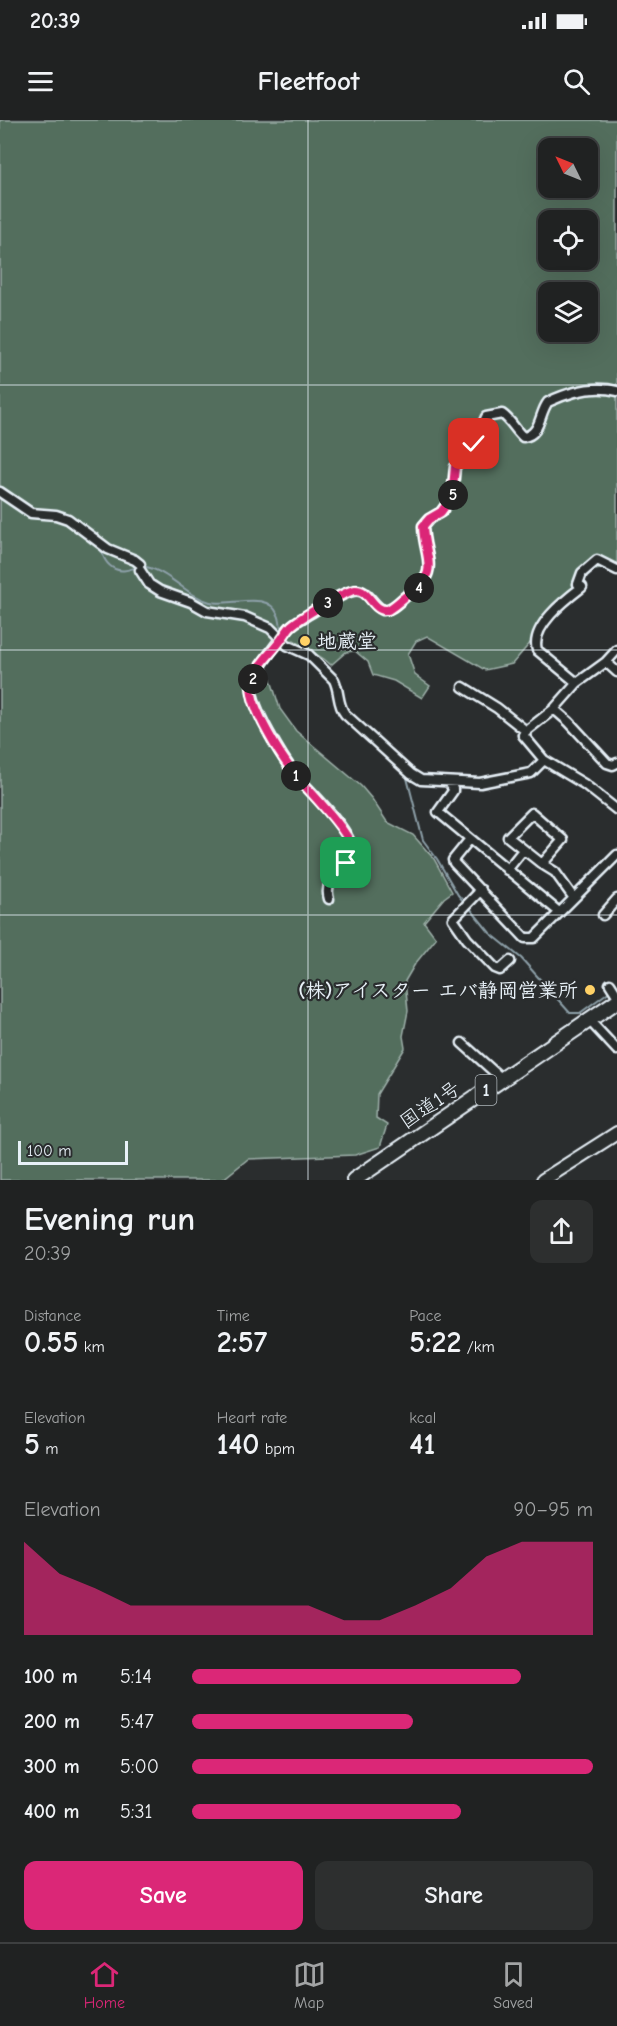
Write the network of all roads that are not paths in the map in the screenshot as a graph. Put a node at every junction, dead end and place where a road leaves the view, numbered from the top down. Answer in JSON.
{"nodes":[{"id":1,"x":617,"y":391,"type":"edge"},
{"id":2,"x":0,"y":492,"type":"edge"},
{"id":3,"x":617,"y":570,"type":"edge"},
{"id":4,"x":281,"y":640,"type":"junction"},
{"id":5,"x":617,"y":650,"type":"edge"},
{"id":6,"x":606,"y":663,"type":"junction"},
{"id":7,"x":617,"y":672,"type":"edge"},
{"id":8,"x":577,"y":683,"type":"junction"},
{"id":9,"x":463,"y":687,"type":"dead end"},
{"id":10,"x":554,"y":709,"type":"junction"},
{"id":11,"x":526,"y":731,"type":"junction"},
{"id":12,"x":544,"y":760,"type":"junction"},
{"id":13,"x":617,"y":763,"type":"edge"},
{"id":14,"x":449,"y":782,"type":"junction"},
{"id":15,"x":617,"y":810,"type":"edge"},
{"id":16,"x":470,"y":839,"type":"junction"},
{"id":17,"x":523,"y":850,"type":"junction"},
{"id":18,"x":617,"y":855,"type":"edge"},
{"id":19,"x":543,"y":864,"type":"junction"},
{"id":20,"x":507,"y":870,"type":"junction"},
{"id":21,"x":481,"y":890,"type":"junction"},
{"id":22,"x":573,"y":897,"type":"junction"},
{"id":23,"x":329,"y":899,"type":"dead end"},
{"id":24,"x":617,"y":899,"type":"edge"},
{"id":25,"x":559,"y":912,"type":"junction"},
{"id":26,"x":603,"y":915,"type":"dead end"},
{"id":27,"x":510,"y":961,"type":"dead end"},
{"id":28,"x":615,"y":993,"type":"edge"},
{"id":29,"x":589,"y":1020,"type":"junction"},
{"id":30,"x":462,"y":1043,"type":"dead end"},
{"id":31,"x":617,"y":1050,"type":"edge"},
{"id":32,"x":502,"y":1079,"type":"junction"},
{"id":33,"x":617,"y":1133,"type":"edge"},
{"id":34,"x":354,"y":1180,"type":"edge"},
{"id":35,"x":543,"y":1180,"type":"edge"}],
"edges":[{"from":1,"to":4,"type":"street"},
{"from":2,"to":4,"type":"street"},
{"from":3,"to":8,"type":"street"},
{"from":4,"to":14,"type":"street"},
{"from":4,"to":23,"type":"street"},
{"from":5,"to":6,"type":"street"},
{"from":6,"to":7,"type":"street"},
{"from":6,"to":8,"type":"street"},
{"from":8,"to":10,"type":"street"},
{"from":9,"to":11,"type":"street"},
{"from":10,"to":11,"type":"street"},
{"from":10,"to":13,"type":"street"},
{"from":11,"to":12,"type":"street"},
{"from":12,"to":14,"type":"street"},
{"from":12,"to":15,"type":"street"},
{"from":14,"to":16,"type":"street"},
{"from":16,"to":20,"type":"street"},
{"from":16,"to":21,"type":"street"},
{"from":17,"to":19,"type":"street"},
{"from":17,"to":19,"type":"street"},
{"from":17,"to":20,"type":"street"},
{"from":18,"to":22,"type":"street"},
{"from":19,"to":22,"type":"street"},
{"from":20,"to":25,"type":"street"},
{"from":21,"to":25,"type":"street"},
{"from":21,"to":27,"type":"street"},
{"from":22,"to":25,"type":"street"},
{"from":24,"to":26,"type":"street"},
{"from":28,"to":29,"type":"highway","name":"国道1号","number":"1"},
{"from":29,"to":31,"type":"street"},
{"from":29,"to":32,"type":"highway","name":"国道1号","number":"1"},
{"from":30,"to":32,"type":"street"},
{"from":32,"to":34,"type":"highway","name":"国道1号","number":"1"},
{"from":33,"to":35,"type":"main road"}]}
